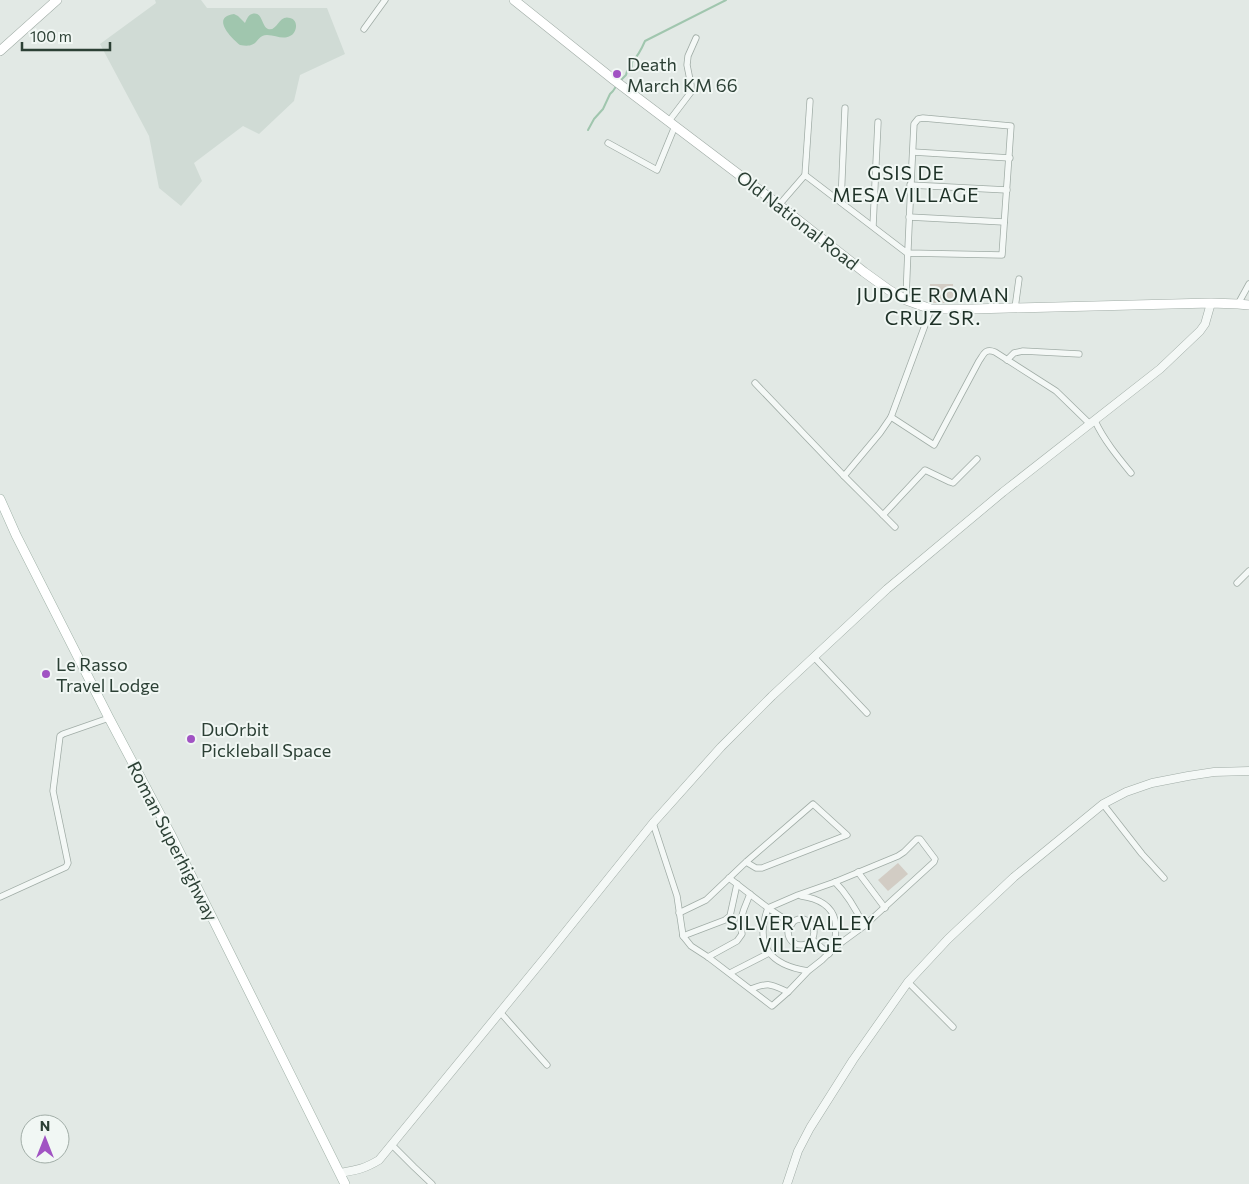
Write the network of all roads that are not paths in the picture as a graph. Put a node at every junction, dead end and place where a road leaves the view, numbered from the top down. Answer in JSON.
{"nodes":[{"id":1,"x":57,"y":0,"type":"edge"},
{"id":2,"x":385,"y":0,"type":"edge"},
{"id":3,"x":514,"y":0,"type":"edge"},
{"id":4,"x":364,"y":29,"type":"dead end"},
{"id":5,"x":696,"y":38,"type":"dead end"},
{"id":6,"x":0,"y":51,"type":"edge"},
{"id":7,"x":810,"y":101,"type":"dead end"},
{"id":8,"x":845,"y":108,"type":"dead end"},
{"id":9,"x":878,"y":122,"type":"dead end"},
{"id":10,"x":672,"y":123,"type":"junction"},
{"id":11,"x":608,"y":143,"type":"dead end"},
{"id":12,"x":912,"y":152,"type":"junction"},
{"id":13,"x":1010,"y":158,"type":"junction"},
{"id":14,"x":805,"y":175,"type":"junction"},
{"id":15,"x":910,"y":185,"type":"junction"},
{"id":16,"x":1007,"y":190,"type":"junction"},
{"id":17,"x":841,"y":202,"type":"junction"},
{"id":18,"x":779,"y":205,"type":"junction"},
{"id":19,"x":909,"y":217,"type":"junction"},
{"id":20,"x":1004,"y":222,"type":"junction"},
{"id":21,"x":873,"y":226,"type":"junction"},
{"id":22,"x":907,"y":254,"type":"junction"},
{"id":23,"x":1019,"y":279,"type":"dead end"},
{"id":24,"x":1249,"y":284,"type":"edge"},
{"id":25,"x":906,"y":300,"type":"junction"},
{"id":26,"x":1211,"y":303,"type":"junction"},
{"id":27,"x":1238,"y":304,"type":"junction"},
{"id":28,"x":1249,"y":306,"type":"edge"},
{"id":29,"x":1015,"y":308,"type":"junction"},
{"id":30,"x":931,"y":309,"type":"junction"},
{"id":31,"x":1079,"y":354,"type":"dead end"},
{"id":32,"x":1007,"y":360,"type":"junction"},
{"id":33,"x":755,"y":383,"type":"dead end"},
{"id":34,"x":891,"y":417,"type":"junction"},
{"id":35,"x":1093,"y":423,"type":"junction"},
{"id":36,"x":977,"y":459,"type":"dead end"},
{"id":37,"x":1131,"y":472,"type":"dead end"},
{"id":38,"x":844,"y":476,"type":"junction"},
{"id":39,"x":0,"y":499,"type":"edge"},
{"id":40,"x":883,"y":515,"type":"junction"},
{"id":41,"x":894,"y":527,"type":"dead end"},
{"id":42,"x":1248,"y":575,"type":"edge"},
{"id":43,"x":1237,"y":583,"type":"dead end"},
{"id":44,"x":814,"y":657,"type":"junction"},
{"id":45,"x":867,"y":713,"type":"dead end"},
{"id":46,"x":109,"y":718,"type":"junction"},
{"id":47,"x":1249,"y":771,"type":"edge"},
{"id":48,"x":1103,"y":804,"type":"junction"},
{"id":49,"x":653,"y":823,"type":"junction"},
{"id":50,"x":746,"y":862,"type":"junction"},
{"id":51,"x":858,"y":872,"type":"junction"},
{"id":52,"x":729,"y":878,"type":"junction"},
{"id":53,"x":1164,"y":878,"type":"dead end"},
{"id":54,"x":835,"y":882,"type":"junction"},
{"id":55,"x":737,"y":884,"type":"junction"},
{"id":56,"x":750,"y":894,"type":"junction"},
{"id":57,"x":798,"y":896,"type":"junction"},
{"id":58,"x":0,"y":897,"type":"edge"},
{"id":59,"x":768,"y":908,"type":"junction"},
{"id":60,"x":884,"y":908,"type":"junction"},
{"id":61,"x":679,"y":913,"type":"junction"},
{"id":62,"x":792,"y":924,"type":"junction"},
{"id":63,"x":864,"y":926,"type":"junction"},
{"id":64,"x":683,"y":936,"type":"junction"},
{"id":65,"x":812,"y":939,"type":"junction"},
{"id":66,"x":834,"y":948,"type":"junction"},
{"id":67,"x":769,"y":953,"type":"junction"},
{"id":68,"x":829,"y":954,"type":"junction"},
{"id":69,"x":708,"y":957,"type":"junction"},
{"id":70,"x":808,"y":971,"type":"junction"},
{"id":71,"x":730,"y":974,"type":"junction"},
{"id":72,"x":908,"y":982,"type":"junction"},
{"id":73,"x":751,"y":989,"type":"junction"},
{"id":74,"x":788,"y":992,"type":"junction"},
{"id":75,"x":500,"y":1012,"type":"junction"},
{"id":76,"x":953,"y":1027,"type":"dead end"},
{"id":77,"x":547,"y":1066,"type":"dead end"},
{"id":78,"x":392,"y":1145,"type":"junction"},
{"id":79,"x":340,"y":1173,"type":"junction"},
{"id":80,"x":345,"y":1184,"type":"edge"},
{"id":81,"x":432,"y":1184,"type":"edge"},
{"id":82,"x":787,"y":1184,"type":"edge"}],
"edges":[{"from":1,"to":6,"type":"main road"},
{"from":2,"to":4,"type":"street"},
{"from":3,"to":10,"type":"main road","name":"Old National Road"},
{"from":5,"to":10,"type":"street"},
{"from":7,"to":14,"type":"street"},
{"from":8,"to":17,"type":"street"},
{"from":9,"to":21,"type":"street"},
{"from":10,"to":11,"type":"street"},
{"from":10,"to":18,"type":"main road","name":"Old National Road"},
{"from":12,"to":13,"type":"street"},
{"from":12,"to":13,"type":"street"},
{"from":12,"to":15,"type":"street"},
{"from":13,"to":16,"type":"street"},
{"from":14,"to":17,"type":"street"},
{"from":14,"to":18,"type":"street"},
{"from":15,"to":16,"type":"street"},
{"from":15,"to":19,"type":"street"},
{"from":16,"to":20,"type":"street"},
{"from":17,"to":21,"type":"street"},
{"from":18,"to":25,"type":"main road","name":"Old National Road"},
{"from":19,"to":20,"type":"street"},
{"from":19,"to":22,"type":"street"},
{"from":20,"to":22,"type":"street"},
{"from":21,"to":22,"type":"street"},
{"from":22,"to":25,"type":"street"},
{"from":23,"to":29,"type":"street"},
{"from":24,"to":27,"type":"street"},
{"from":25,"to":30,"type":"main road","name":"Old National Road"},
{"from":26,"to":27,"type":"main road","name":"Old National Road"},
{"from":26,"to":29,"type":"main road","name":"Old National Road"},
{"from":26,"to":35,"type":"street"},
{"from":27,"to":28,"type":"main road","name":"Old National Road"},
{"from":29,"to":30,"type":"main road","name":"Old National Road"},
{"from":30,"to":34,"type":"street"},
{"from":31,"to":32,"type":"street"},
{"from":32,"to":34,"type":"street"},
{"from":32,"to":35,"type":"street"},
{"from":33,"to":38,"type":"street"},
{"from":34,"to":38,"type":"street"},
{"from":35,"to":37,"type":"street"},
{"from":35,"to":44,"type":"street"},
{"from":36,"to":40,"type":"street"},
{"from":38,"to":40,"type":"street"},
{"from":39,"to":46,"type":"main road","name":"Roman Superhighway"},
{"from":40,"to":41,"type":"street"},
{"from":42,"to":43,"type":"street"},
{"from":44,"to":45,"type":"street"},
{"from":44,"to":49,"type":"street"},
{"from":46,"to":58,"type":"street"},
{"from":46,"to":79,"type":"main road","name":"Roman Superhighway"},
{"from":47,"to":48,"type":"street"},
{"from":48,"to":53,"type":"street"},
{"from":48,"to":72,"type":"street"},
{"from":49,"to":61,"type":"street"},
{"from":49,"to":75,"type":"street"},
{"from":50,"to":50,"type":"street"},
{"from":50,"to":52,"type":"street"},
{"from":51,"to":54,"type":"street"},
{"from":51,"to":60,"type":"street"},
{"from":51,"to":60,"type":"street"},
{"from":52,"to":55,"type":"street"},
{"from":52,"to":61,"type":"street"},
{"from":54,"to":57,"type":"street"},
{"from":54,"to":63,"type":"street"},
{"from":55,"to":56,"type":"street"},
{"from":55,"to":64,"type":"street"},
{"from":56,"to":59,"type":"street"},
{"from":56,"to":69,"type":"street"},
{"from":57,"to":59,"type":"street"},
{"from":57,"to":66,"type":"street"},
{"from":59,"to":62,"type":"street"},
{"from":59,"to":67,"type":"street"},
{"from":60,"to":63,"type":"street"},
{"from":61,"to":64,"type":"street"},
{"from":62,"to":65,"type":"street"},
{"from":62,"to":65,"type":"street"},
{"from":63,"to":66,"type":"street"},
{"from":64,"to":69,"type":"street"},
{"from":65,"to":68,"type":"street"},
{"from":66,"to":68,"type":"street"},
{"from":67,"to":70,"type":"street"},
{"from":67,"to":71,"type":"street"},
{"from":68,"to":70,"type":"street"},
{"from":69,"to":71,"type":"street"},
{"from":70,"to":74,"type":"street"},
{"from":71,"to":73,"type":"street"},
{"from":72,"to":76,"type":"street"},
{"from":72,"to":82,"type":"street"},
{"from":73,"to":74,"type":"street"},
{"from":73,"to":74,"type":"street"},
{"from":75,"to":77,"type":"street"},
{"from":75,"to":78,"type":"street"},
{"from":78,"to":79,"type":"street"},
{"from":78,"to":81,"type":"street"},
{"from":79,"to":80,"type":"main road","name":"Roman Superhighway"}]}
